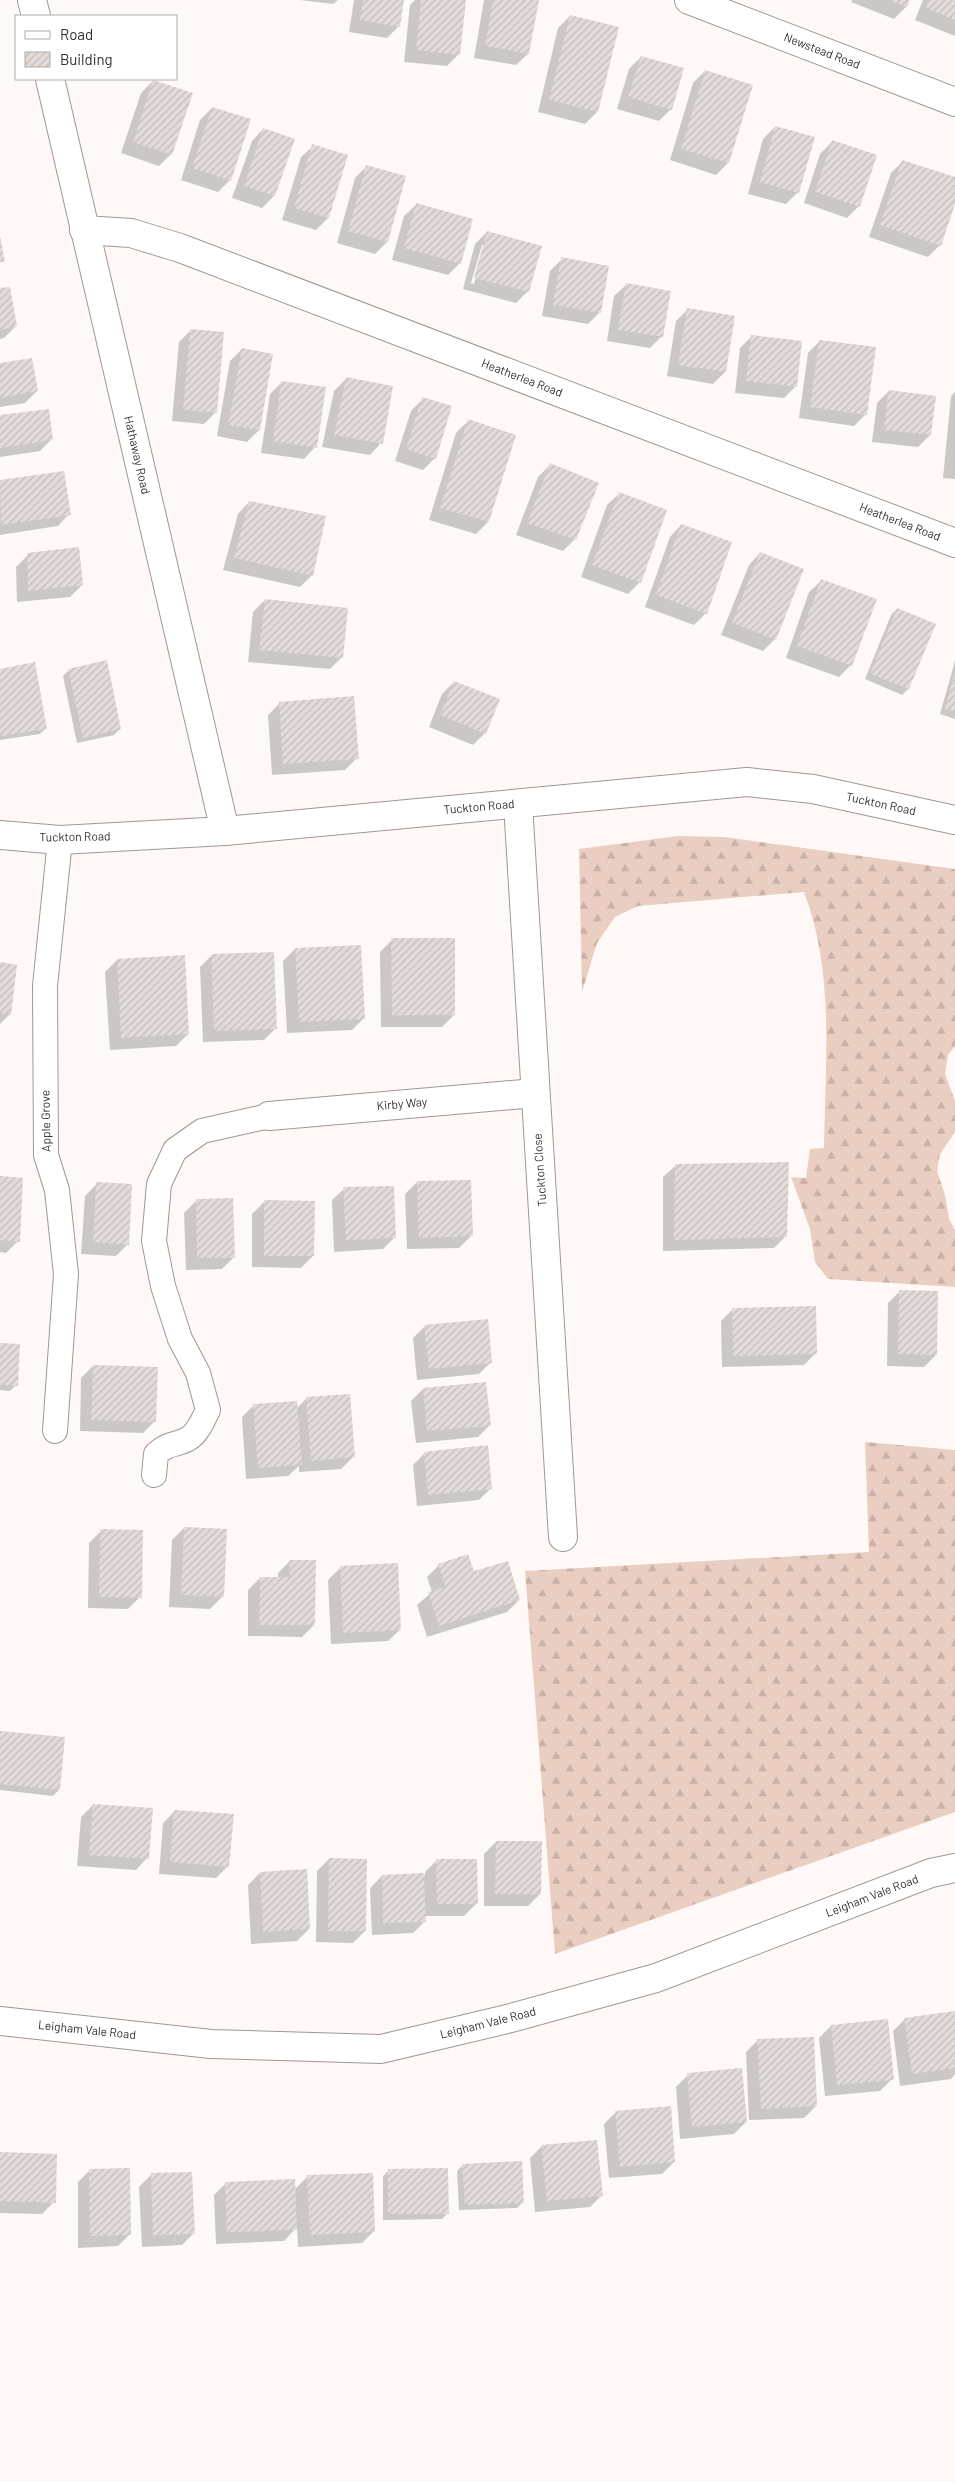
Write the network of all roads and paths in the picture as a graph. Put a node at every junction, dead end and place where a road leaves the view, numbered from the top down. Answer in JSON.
{"nodes":[{"id":1,"x":32,"y":0,"type":"edge"},
{"id":2,"x":689,"y":0,"type":"edge"},
{"id":3,"x":36,"y":15,"type":"edge"},
{"id":4,"x":50,"y":80,"type":"edge"},
{"id":5,"x":955,"y":102,"type":"edge"},
{"id":6,"x":84,"y":230,"type":"junction"},
{"id":7,"x":955,"y":543,"type":"edge"},
{"id":8,"x":518,"y":804,"type":"junction"},
{"id":9,"x":955,"y":820,"type":"edge"},
{"id":10,"x":225,"y":831,"type":"junction"},
{"id":11,"x":0,"y":835,"type":"edge"},
{"id":12,"x":60,"y":840,"type":"junction"},
{"id":13,"x":535,"y":1093,"type":"junction"},
{"id":14,"x":269,"y":1116,"type":"joint"},
{"id":15,"x":55,"y":1431,"type":"dead end"},
{"id":16,"x":154,"y":1475,"type":"dead end"},
{"id":17,"x":563,"y":1537,"type":"dead end"},
{"id":18,"x":955,"y":1868,"type":"edge"},
{"id":19,"x":0,"y":2021,"type":"edge"}],
"edges":[{"from":1,"to":3,"type":"street"},
{"from":2,"to":5,"type":"street","name":"Newstead Road"},
{"from":4,"to":6,"type":"street","name":"Hathaway Road"},
{"from":6,"to":7,"type":"street","name":"Heatherlea Road"},
{"from":6,"to":10,"type":"street","name":"Hathaway Road"},
{"from":8,"to":9,"type":"street","name":"Tuckton Road"},
{"from":8,"to":10,"type":"street","name":"Tuckton Road"},
{"from":8,"to":13,"type":"street","name":"Tuckton Close"},
{"from":10,"to":12,"type":"street","name":"Tuckton Road"},
{"from":11,"to":12,"type":"street","name":"Tuckton Road"},
{"from":12,"to":15,"type":"lane","name":"Apple Grove"},
{"from":13,"to":14,"type":"street","name":"Kirby Way"},
{"from":13,"to":17,"type":"street","name":"Tuckton Close"},
{"from":14,"to":16,"type":"lane"},
{"from":18,"to":19,"type":"street","name":"Leigham Vale Road"}]}
